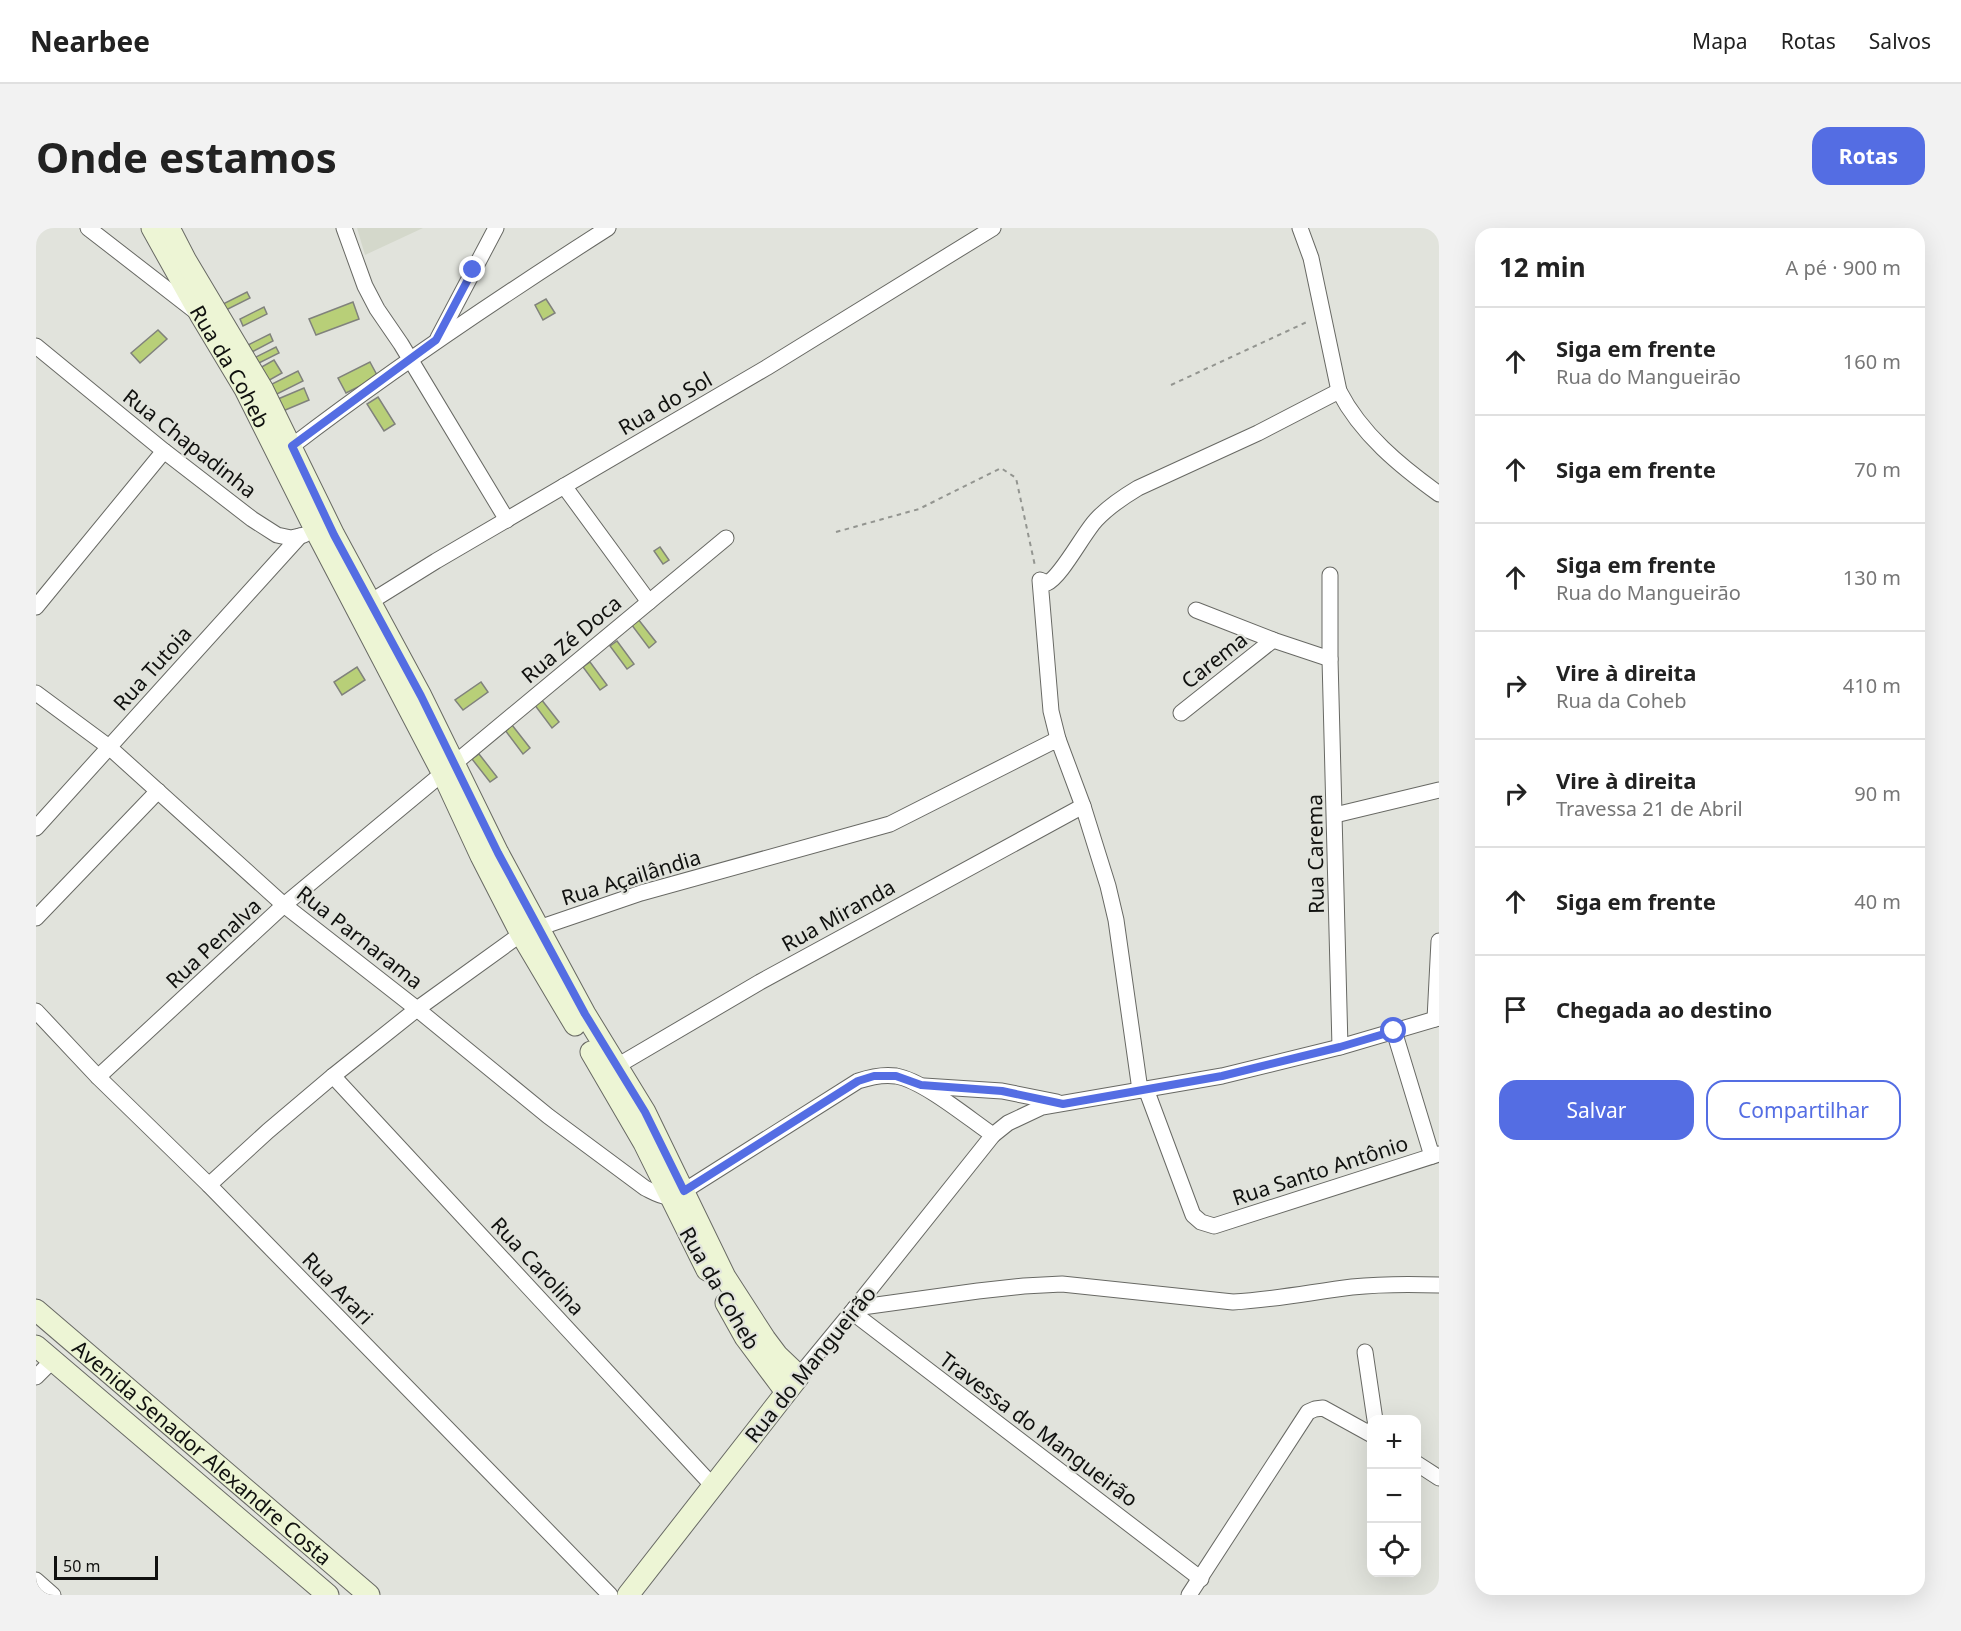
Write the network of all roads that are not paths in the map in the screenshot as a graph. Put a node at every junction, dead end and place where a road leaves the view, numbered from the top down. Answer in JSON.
{"nodes":[{"id":1,"x":88,"y":228,"type":"edge"},
{"id":2,"x":152,"y":228,"type":"edge"},
{"id":3,"x":169,"y":228,"type":"edge"},
{"id":4,"x":344,"y":228,"type":"edge"},
{"id":5,"x":496,"y":228,"type":"edge"},
{"id":6,"x":608,"y":228,"type":"edge"},
{"id":7,"x":993,"y":228,"type":"edge"},
{"id":8,"x":1300,"y":228,"type":"edge"},
{"id":9,"x":200,"y":314,"type":"junction"},
{"id":10,"x":436,"y":340,"type":"junction"},
{"id":11,"x":36,"y":346,"type":"edge"},
{"id":12,"x":410,"y":360,"type":"junction"},
{"id":13,"x":1339,"y":391,"type":"junction"},
{"id":14,"x":292,"y":446,"type":"junction"},
{"id":15,"x":164,"y":451,"type":"junction"},
{"id":16,"x":564,"y":486,"type":"junction"},
{"id":17,"x":1439,"y":494,"type":"edge"},
{"id":18,"x":507,"y":520,"type":"junction"},
{"id":19,"x":315,"y":532,"type":"junction"},
{"id":20,"x":726,"y":537,"type":"dead end"},
{"id":21,"x":1330,"y":575,"type":"dead end"},
{"id":22,"x":649,"y":602,"type":"junction"},
{"id":23,"x":363,"y":606,"type":"junction"},
{"id":24,"x":36,"y":607,"type":"edge"},
{"id":25,"x":1196,"y":610,"type":"dead end"},
{"id":26,"x":1273,"y":640,"type":"junction"},
{"id":27,"x":1330,"y":659,"type":"junction"},
{"id":28,"x":36,"y":693,"type":"edge"},
{"id":29,"x":1181,"y":713,"type":"dead end"},
{"id":30,"x":1058,"y":739,"type":"junction"},
{"id":31,"x":109,"y":747,"type":"junction"},
{"id":32,"x":448,"y":769,"type":"junction"},
{"id":33,"x":1439,"y":790,"type":"edge"},
{"id":34,"x":158,"y":791,"type":"junction"},
{"id":35,"x":1083,"y":806,"type":"junction"},
{"id":36,"x":1335,"y":814,"type":"junction"},
{"id":37,"x":36,"y":828,"type":"edge"},
{"id":38,"x":284,"y":905,"type":"junction"},
{"id":39,"x":36,"y":918,"type":"edge"},
{"id":40,"x":529,"y":931,"type":"junction"},
{"id":41,"x":1439,"y":941,"type":"edge"},
{"id":42,"x":417,"y":1009,"type":"junction"},
{"id":43,"x":36,"y":1011,"type":"edge"},
{"id":44,"x":1437,"y":1018,"type":"edge"},
{"id":45,"x":1394,"y":1031,"type":"junction"},
{"id":46,"x":1340,"y":1047,"type":"junction"},
{"id":47,"x":617,"y":1066,"type":"junction"},
{"id":48,"x":333,"y":1076,"type":"junction"},
{"id":49,"x":98,"y":1077,"type":"junction"},
{"id":50,"x":921,"y":1085,"type":"junction"},
{"id":51,"x":1143,"y":1089,"type":"junction"},
{"id":52,"x":1063,"y":1104,"type":"junction"},
{"id":53,"x":993,"y":1135,"type":"junction"},
{"id":54,"x":1436,"y":1155,"type":"edge"},
{"id":55,"x":209,"y":1185,"type":"junction"},
{"id":56,"x":677,"y":1194,"type":"junction"},
{"id":57,"x":1439,"y":1285,"type":"edge"},
{"id":58,"x":36,"y":1310,"type":"edge"},
{"id":59,"x":854,"y":1310,"type":"junction"},
{"id":60,"x":36,"y":1346,"type":"edge"},
{"id":61,"x":1365,"y":1352,"type":"dead end"},
{"id":62,"x":52,"y":1360,"type":"junction"},
{"id":63,"x":36,"y":1377,"type":"edge"},
{"id":64,"x":793,"y":1384,"type":"junction"},
{"id":65,"x":1375,"y":1415,"type":"edge"},
{"id":66,"x":1367,"y":1433,"type":"edge"},
{"id":67,"x":1421,"y":1467,"type":"edge"},
{"id":68,"x":1439,"y":1478,"type":"edge"},
{"id":69,"x":712,"y":1485,"type":"junction"},
{"id":70,"x":1201,"y":1579,"type":"junction"},
{"id":71,"x":36,"y":1580,"type":"edge"},
{"id":72,"x":54,"y":1595,"type":"edge"},
{"id":73,"x":328,"y":1595,"type":"edge"},
{"id":74,"x":369,"y":1595,"type":"edge"},
{"id":75,"x":610,"y":1595,"type":"edge"},
{"id":76,"x":628,"y":1595,"type":"edge"},
{"id":77,"x":1189,"y":1595,"type":"edge"}],
"edges":[{"from":1,"to":9,"type":"street"},
{"from":2,"to":9,"type":"street","name":"Rua da Coheb"},
{"from":3,"to":14,"type":"street","name":"Rua da Coheb"},
{"from":4,"to":12,"type":"street"},
{"from":5,"to":10,"type":"street"},
{"from":6,"to":10,"type":"street"},
{"from":7,"to":16,"type":"street","name":"Rua do Sol"},
{"from":8,"to":13,"type":"street"},
{"from":9,"to":19,"type":"street","name":"Rua da Coheb"},
{"from":10,"to":12,"type":"street"},
{"from":11,"to":15,"type":"street","name":"Rua Chapadinha"},
{"from":12,"to":14,"type":"street"},
{"from":12,"to":18,"type":"street"},
{"from":13,"to":17,"type":"street"},
{"from":13,"to":30,"type":"street"},
{"from":14,"to":19,"type":"street","name":"Rua da Coheb"},
{"from":15,"to":19,"type":"street","name":"Rua Chapadinha"},
{"from":15,"to":24,"type":"street"},
{"from":16,"to":18,"type":"street","name":"Rua do Sol"},
{"from":16,"to":22,"type":"street"},
{"from":18,"to":23,"type":"street","name":"Rua do Sol"},
{"from":19,"to":23,"type":"street","name":"Rua da Coheb"},
{"from":19,"to":31,"type":"street","name":"Rua Tutoia"},
{"from":20,"to":22,"type":"street","name":"Rua Zé Doca"},
{"from":21,"to":27,"type":"street"},
{"from":22,"to":32,"type":"street","name":"Rua Zé Doca"},
{"from":23,"to":32,"type":"street","name":"Rua da Coheb"},
{"from":25,"to":26,"type":"street","name":"Carema"},
{"from":26,"to":27,"type":"street","name":"Carema"},
{"from":26,"to":29,"type":"street","name":"Carema"},
{"from":27,"to":36,"type":"street","name":"Rua Carema"},
{"from":28,"to":31,"type":"street","name":"Rua Parnarama"},
{"from":30,"to":35,"type":"street"},
{"from":30,"to":40,"type":"street","name":"Rua Açailândia"},
{"from":31,"to":34,"type":"street","name":"Rua Parnarama"},
{"from":31,"to":37,"type":"street","name":"Rua Tutoia"},
{"from":32,"to":38,"type":"street","name":"Rua Penalva"},
{"from":32,"to":40,"type":"street","name":"Rua da Coheb"},
{"from":33,"to":36,"type":"street"},
{"from":34,"to":38,"type":"street","name":"Rua Parnarama"},
{"from":34,"to":39,"type":"street"},
{"from":35,"to":47,"type":"street","name":"Rua Miranda"},
{"from":35,"to":51,"type":"street"},
{"from":36,"to":46,"type":"street","name":"Rua Carema"},
{"from":38,"to":42,"type":"street","name":"Rua Parnarama"},
{"from":38,"to":49,"type":"street","name":"Rua Penalva"},
{"from":40,"to":42,"type":"street","name":"Rua Açailândia"},
{"from":40,"to":47,"type":"street","name":"Rua da Coheb"},
{"from":40,"to":56,"type":"street","name":"Rua da Coheb"},
{"from":41,"to":44,"type":"street"},
{"from":42,"to":48,"type":"street","name":"Rua Açailândia"},
{"from":42,"to":56,"type":"street","name":"Rua Parnarama"},
{"from":43,"to":49,"type":"street","name":"Rua Arari"},
{"from":44,"to":45,"type":"street","name":"Rua do Mangueirão"},
{"from":45,"to":46,"type":"street","name":"Rua do Mangueirão"},
{"from":45,"to":54,"type":"street"},
{"from":46,"to":51,"type":"street","name":"Rua do Mangueirão"},
{"from":47,"to":56,"type":"street","name":"Rua da Coheb"},
{"from":48,"to":55,"type":"street","name":"Rua Açailândia"},
{"from":48,"to":69,"type":"street","name":"Rua Carolina"},
{"from":49,"to":55,"type":"street","name":"Rua Arari"},
{"from":50,"to":52,"type":"street"},
{"from":50,"to":53,"type":"street"},
{"from":50,"to":56,"type":"street"},
{"from":51,"to":52,"type":"street","name":"Rua do Mangueirão"},
{"from":51,"to":54,"type":"street","name":"Rua Santo Antônio"},
{"from":52,"to":53,"type":"street","name":"Rua do Mangueirão"},
{"from":53,"to":59,"type":"street","name":"Rua do Mangueirão"},
{"from":55,"to":75,"type":"street","name":"Rua Arari"},
{"from":56,"to":64,"type":"street","name":"Rua da Coheb"},
{"from":57,"to":59,"type":"street"},
{"from":58,"to":74,"type":"street","name":"Avenida Senador Alexandre Costa"},
{"from":59,"to":64,"type":"street","name":"Rua do Mangueirão"},
{"from":59,"to":70,"type":"street","name":"Travessa do Mangueirão"},
{"from":60,"to":62,"type":"street","name":"Avenida Senador Alexandre Costa"},
{"from":61,"to":65,"type":"street"},
{"from":62,"to":63,"type":"street"},
{"from":62,"to":73,"type":"street","name":"Avenida Senador Alexandre Costa"},
{"from":64,"to":69,"type":"street","name":"Rua do Mangueirão"},
{"from":66,"to":70,"type":"street"},
{"from":67,"to":68,"type":"street"},
{"from":69,"to":76,"type":"street","name":"Rua do Mangueirão"},
{"from":70,"to":77,"type":"street"},
{"from":71,"to":72,"type":"street"}]}
